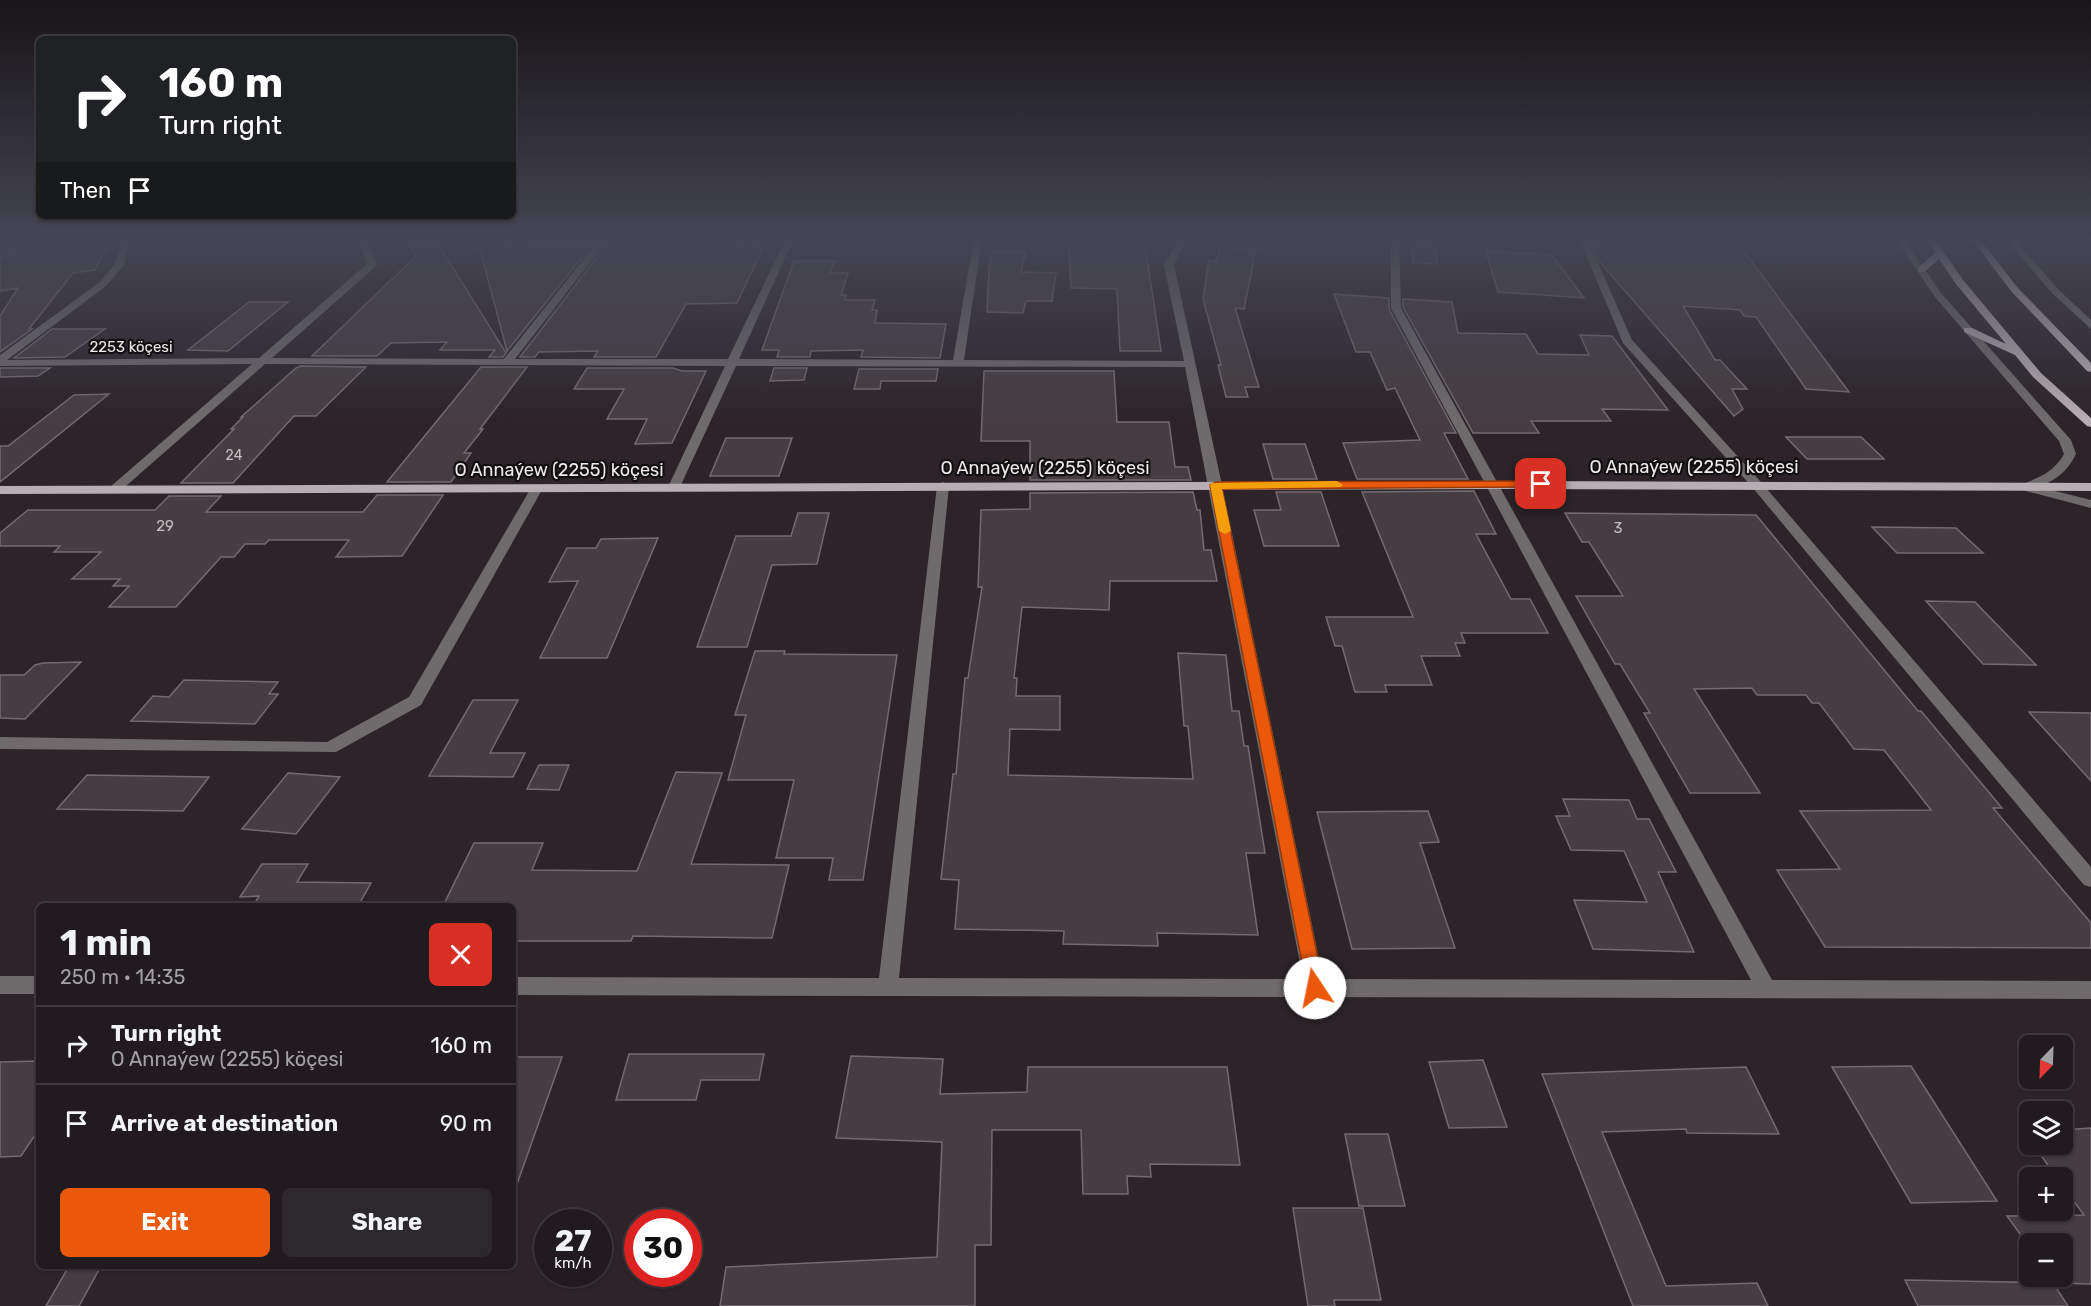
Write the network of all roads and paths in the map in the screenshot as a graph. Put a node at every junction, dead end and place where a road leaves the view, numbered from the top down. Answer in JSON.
{"nodes":[{"id":1,"x":83,"y":299,"type":"edge"},
{"id":2,"x":333,"y":299,"type":"edge"},
{"id":3,"x":557,"y":299,"type":"edge"},
{"id":4,"x":761,"y":299,"type":"edge"},
{"id":5,"x":968,"y":299,"type":"edge"},
{"id":6,"x":1176,"y":299,"type":"edge"},
{"id":7,"x":1396,"y":299,"type":"edge"},
{"id":8,"x":1609,"y":299,"type":"edge"},
{"id":9,"x":1941,"y":299,"type":"edge"},
{"id":10,"x":1973,"y":299,"type":"edge"},
{"id":11,"x":2024,"y":299,"type":"edge"},
{"id":12,"x":2063,"y":299,"type":"edge"},
{"id":13,"x":2091,"y":326,"type":"edge"},
{"id":14,"x":1968,"y":330,"type":"junction"},
{"id":15,"x":2091,"y":348,"type":"edge"},
{"id":16,"x":2019,"y":354,"type":"junction"},
{"id":17,"x":0,"y":361,"type":"edge"},
{"id":18,"x":262,"y":361,"type":"junction"},
{"id":19,"x":507,"y":362,"type":"junction"},
{"id":20,"x":732,"y":362,"type":"junction"},
{"id":21,"x":958,"y":363,"type":"junction"},
{"id":22,"x":1190,"y":364,"type":"junction"},
{"id":23,"x":2089,"y":367,"type":"edge"},
{"id":24,"x":2091,"y":424,"type":"edge"},
{"id":25,"x":1494,"y":484,"type":"junction"},
{"id":26,"x":1756,"y":484,"type":"junction"},
{"id":27,"x":1216,"y":485,"type":"junction"},
{"id":28,"x":943,"y":486,"type":"junction"},
{"id":29,"x":674,"y":487,"type":"junction"},
{"id":30,"x":2026,"y":487,"type":"junction"},
{"id":31,"x":2091,"y":487,"type":"edge"},
{"id":32,"x":537,"y":488,"type":"junction"},
{"id":33,"x":0,"y":490,"type":"edge"},
{"id":34,"x":114,"y":490,"type":"junction"},
{"id":35,"x":2091,"y":504,"type":"edge"},
{"id":36,"x":0,"y":743,"type":"edge"},
{"id":37,"x":2091,"y":880,"type":"edge"},
{"id":38,"x":36,"y":985,"type":"edge"},
{"id":39,"x":0,"y":986,"type":"edge"},
{"id":40,"x":516,"y":986,"type":"edge"},
{"id":41,"x":888,"y":987,"type":"junction"},
{"id":42,"x":1315,"y":988,"type":"junction"},
{"id":43,"x":1766,"y":989,"type":"junction"},
{"id":44,"x":2091,"y":990,"type":"edge"}],
"edges":[{"from":1,"to":17,"type":"street"},
{"from":2,"to":18,"type":"street"},
{"from":3,"to":19,"type":"street"},
{"from":4,"to":20,"type":"street"},
{"from":5,"to":21,"type":"street"},
{"from":6,"to":22,"type":"street"},
{"from":7,"to":25,"type":"street"},
{"from":8,"to":26,"type":"street"},
{"from":9,"to":14,"type":"street"},
{"from":10,"to":16,"type":"main road"},
{"from":11,"to":23,"type":"main road"},
{"from":12,"to":13,"type":"street"},
{"from":14,"to":16,"type":"main road"},
{"from":14,"to":30,"type":"street"},
{"from":15,"to":23,"type":"main road"},
{"from":16,"to":24,"type":"main road"},
{"from":17,"to":18,"type":"street","name":"2253 köçesi"},
{"from":18,"to":19,"type":"street","name":"2253 köçesi"},
{"from":18,"to":34,"type":"street"},
{"from":19,"to":20,"type":"street","name":"2253 köçesi"},
{"from":20,"to":21,"type":"street","name":"2253 köçesi"},
{"from":20,"to":29,"type":"street"},
{"from":21,"to":22,"type":"street","name":"2253 köçesi"},
{"from":22,"to":27,"type":"street"},
{"from":25,"to":26,"type":"main road","name":"O Annaýew (2255) köçesi"},
{"from":25,"to":27,"type":"main road","name":"O Annaýew (2255) köçesi"},
{"from":25,"to":43,"type":"street"},
{"from":26,"to":30,"type":"main road","name":"O Annaýew (2255) köçesi"},
{"from":26,"to":37,"type":"street"},
{"from":27,"to":28,"type":"main road","name":"O Annaýew (2255) köçesi"},
{"from":27,"to":42,"type":"street"},
{"from":28,"to":29,"type":"main road","name":"O Annaýew (2255) köçesi"},
{"from":28,"to":41,"type":"street"},
{"from":29,"to":32,"type":"main road","name":"O Annaýew (2255) köçesi"},
{"from":30,"to":31,"type":"main road","name":"O Annaýew (2255) köçesi"},
{"from":30,"to":35,"type":"street"},
{"from":32,"to":34,"type":"main road","name":"O Annaýew (2255) köçesi"},
{"from":32,"to":36,"type":"street"},
{"from":33,"to":34,"type":"main road","name":"O Annaýew (2255) köçesi"},
{"from":38,"to":39,"type":"street"},
{"from":40,"to":41,"type":"street"},
{"from":41,"to":42,"type":"street"},
{"from":42,"to":43,"type":"street"},
{"from":43,"to":44,"type":"street"}]}
